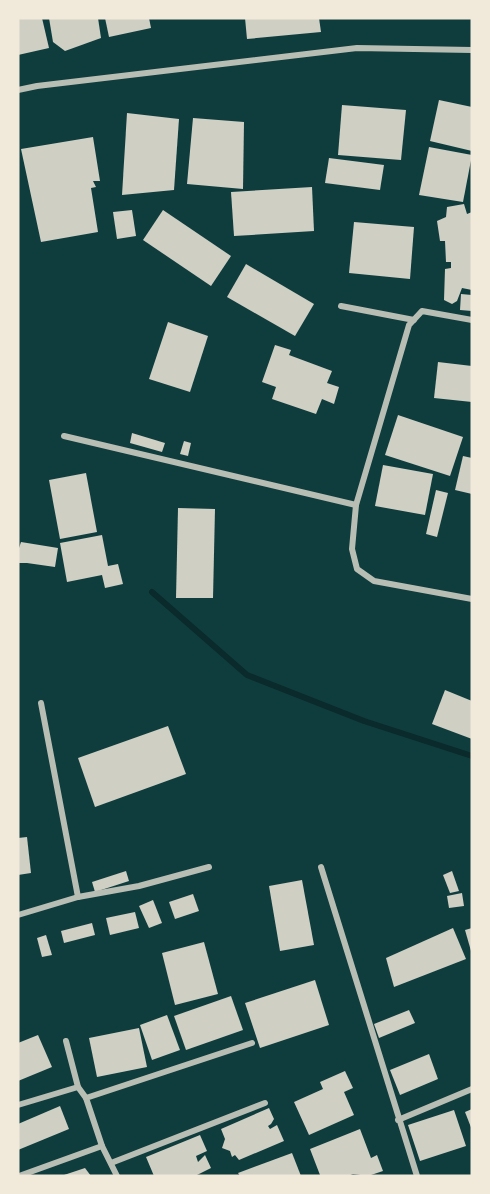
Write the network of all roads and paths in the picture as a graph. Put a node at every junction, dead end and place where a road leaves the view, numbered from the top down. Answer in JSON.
{"nodes":[{"id":1,"x":472,"y":50,"type":"edge"},
{"id":2,"x":18,"y":90,"type":"edge"},
{"id":3,"x":341,"y":306,"type":"dead end"},
{"id":4,"x":414,"y":320,"type":"junction"},
{"id":5,"x":472,"y":320,"type":"edge"},
{"id":6,"x":64,"y":436,"type":"dead end"},
{"id":7,"x":356,"y":505,"type":"junction"},
{"id":8,"x":472,"y":599,"type":"edge"},
{"id":9,"x":41,"y":703,"type":"dead end"},
{"id":10,"x":209,"y":867,"type":"dead end"},
{"id":11,"x":321,"y":867,"type":"dead end"},
{"id":12,"x":78,"y":897,"type":"junction"},
{"id":13,"x":18,"y":915,"type":"edge"},
{"id":14,"x":66,"y":1041,"type":"dead end"},
{"id":15,"x":252,"y":1043,"type":"dead end"},
{"id":16,"x":78,"y":1087,"type":"junction"},
{"id":17,"x":472,"y":1089,"type":"edge"},
{"id":18,"x":86,"y":1098,"type":"junction"},
{"id":19,"x":266,"y":1103,"type":"dead end"},
{"id":20,"x":18,"y":1105,"type":"edge"},
{"id":21,"x":398,"y":1120,"type":"junction"},
{"id":22,"x":102,"y":1146,"type":"junction"},
{"id":23,"x":111,"y":1163,"type":"junction"},
{"id":24,"x":19,"y":1176,"type":"edge"},
{"id":25,"x":117,"y":1176,"type":"edge"},
{"id":26,"x":417,"y":1176,"type":"edge"}],
"edges":[{"from":1,"to":2,"type":"street"},
{"from":3,"to":4,"type":"street"},
{"from":4,"to":5,"type":"street"},
{"from":4,"to":7,"type":"street"},
{"from":6,"to":7,"type":"street"},
{"from":7,"to":8,"type":"street"},
{"from":9,"to":12,"type":"street"},
{"from":10,"to":12,"type":"street"},
{"from":11,"to":21,"type":"street"},
{"from":12,"to":13,"type":"street"},
{"from":14,"to":16,"type":"street"},
{"from":15,"to":18,"type":"street"},
{"from":16,"to":18,"type":"street"},
{"from":16,"to":20,"type":"street"},
{"from":17,"to":21,"type":"street"},
{"from":18,"to":22,"type":"street"},
{"from":19,"to":23,"type":"street"},
{"from":21,"to":26,"type":"street"},
{"from":22,"to":23,"type":"street"},
{"from":22,"to":24,"type":"street"},
{"from":23,"to":25,"type":"street"}]}
